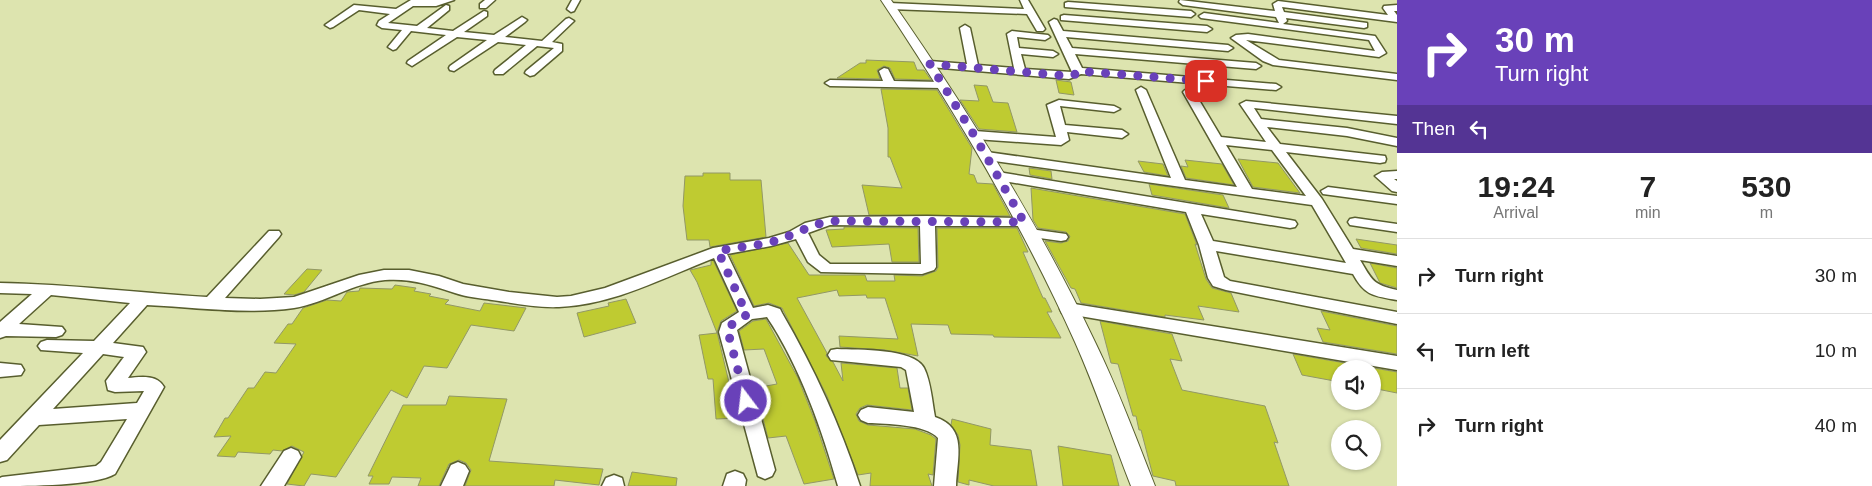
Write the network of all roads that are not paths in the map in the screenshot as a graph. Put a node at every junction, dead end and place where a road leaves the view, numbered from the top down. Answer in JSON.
{"nodes":[{"id":1,"x":371,"y":0,"type":"edge"},
{"id":2,"x":491,"y":0,"type":"edge"},
{"id":3,"x":576,"y":0,"type":"edge"},
{"id":4,"x":1024,"y":0,"type":"edge"},
{"id":5,"x":413,"y":2,"type":"edge"},
{"id":6,"x":1184,"y":2,"type":"dead end"},
{"id":7,"x":888,"y":3,"type":"edge"},
{"id":8,"x":448,"y":4,"type":"edge"},
{"id":9,"x":1068,"y":5,"type":"dead end"},
{"id":10,"x":358,"y":8,"type":"junction"},
{"id":11,"x":1155,"y":8,"type":"junction"},
{"id":12,"x":1397,"y":8,"type":"edge"},
{"id":13,"x":571,"y":9,"type":"dead end"},
{"id":14,"x":1029,"y":10,"type":"junction"},
{"id":15,"x":398,"y":12,"type":"junction"},
{"id":16,"x":1192,"y":14,"type":"dead end"},
{"id":17,"x":1280,"y":14,"type":"junction"},
{"id":18,"x":1356,"y":14,"type":"junction"},
{"id":19,"x":1204,"y":16,"type":"dead end"},
{"id":20,"x":1396,"y":18,"type":"edge"},
{"id":21,"x":522,"y":20,"type":"dead end"},
{"id":22,"x":569,"y":21,"type":"dead end"},
{"id":23,"x":330,"y":24,"type":"dead end"},
{"id":24,"x":1364,"y":25,"type":"junction"},
{"id":25,"x":1166,"y":26,"type":"junction"},
{"id":26,"x":1283,"y":27,"type":"junction"},
{"id":27,"x":965,"y":28,"type":"dead end"},
{"id":28,"x":413,"y":29,"type":"junction"},
{"id":29,"x":1207,"y":29,"type":"dead end"},
{"id":30,"x":456,"y":34,"type":"junction"},
{"id":31,"x":1060,"y":34,"type":"junction"},
{"id":32,"x":1372,"y":38,"type":"junction"},
{"id":33,"x":497,"y":39,"type":"junction"},
{"id":34,"x":1291,"y":43,"type":"junction"},
{"id":35,"x":540,"y":44,"type":"junction"},
{"id":36,"x":1179,"y":44,"type":"junction"},
{"id":37,"x":393,"y":47,"type":"dead end"},
{"id":38,"x":1228,"y":48,"type":"dead end"},
{"id":39,"x":1015,"y":51,"type":"junction"},
{"id":40,"x":1069,"y":51,"type":"junction"},
{"id":41,"x":1053,"y":54,"type":"dead end"},
{"id":42,"x":1189,"y":61,"type":"junction"},
{"id":43,"x":412,"y":63,"type":"dead end"},
{"id":44,"x":930,"y":64,"type":"junction"},
{"id":45,"x":1256,"y":66,"type":"dead end"},
{"id":46,"x":973,"y":67,"type":"junction"},
{"id":47,"x":454,"y":68,"type":"dead end"},
{"id":48,"x":884,"y":71,"type":"dead end"},
{"id":49,"x":1020,"y":71,"type":"junction"},
{"id":50,"x":1078,"y":71,"type":"junction"},
{"id":51,"x":500,"y":72,"type":"dead end"},
{"id":52,"x":530,"y":73,"type":"dead end"},
{"id":53,"x":1397,"y":76,"type":"edge"},
{"id":54,"x":1206,"y":81,"type":"junction"},
{"id":55,"x":830,"y":84,"type":"dead end"},
{"id":56,"x":891,"y":85,"type":"junction"},
{"id":57,"x":942,"y":85,"type":"junction"},
{"id":58,"x":1276,"y":87,"type":"dead end"},
{"id":59,"x":1141,"y":90,"type":"dead end"},
{"id":60,"x":1189,"y":92,"type":"dead end"},
{"id":61,"x":1114,"y":109,"type":"dead end"},
{"id":62,"x":1397,"y":120,"type":"edge"},
{"id":63,"x":1257,"y":122,"type":"junction"},
{"id":64,"x":1060,"y":128,"type":"junction"},
{"id":65,"x":1122,"y":134,"type":"dead end"},
{"id":66,"x":974,"y":135,"type":"junction"},
{"id":67,"x":1217,"y":140,"type":"junction"},
{"id":68,"x":1397,"y":142,"type":"edge"},
{"id":69,"x":1277,"y":147,"type":"junction"},
{"id":70,"x":987,"y":156,"type":"junction"},
{"id":71,"x":1380,"y":159,"type":"dead end"},
{"id":72,"x":1397,"y":175,"type":"edge"},
{"id":73,"x":998,"y":176,"type":"junction"},
{"id":74,"x":1180,"y":184,"type":"junction"},
{"id":75,"x":1397,"y":188,"type":"edge"},
{"id":76,"x":1328,"y":191,"type":"dead end"},
{"id":77,"x":1247,"y":192,"type":"junction"},
{"id":78,"x":1397,"y":200,"type":"edge"},
{"id":79,"x":1317,"y":202,"type":"junction"},
{"id":80,"x":1192,"y":209,"type":"junction"},
{"id":81,"x":927,"y":220,"type":"junction"},
{"id":82,"x":1355,"y":222,"type":"dead end"},
{"id":83,"x":1290,"y":224,"type":"dead end"},
{"id":84,"x":1027,"y":227,"type":"junction"},
{"id":85,"x":1397,"y":228,"type":"edge"},
{"id":86,"x":800,"y":232,"type":"junction"},
{"id":87,"x":274,"y":234,"type":"dead end"},
{"id":88,"x":1061,"y":237,"type":"dead end"},
{"id":89,"x":1207,"y":246,"type":"junction"},
{"id":90,"x":718,"y":251,"type":"junction"},
{"id":91,"x":1348,"y":253,"type":"junction"},
{"id":92,"x":1397,"y":261,"type":"edge"},
{"id":93,"x":1356,"y":270,"type":"junction"},
{"id":94,"x":0,"y":288,"type":"edge"},
{"id":95,"x":47,"y":289,"type":"junction"},
{"id":96,"x":1397,"y":295,"type":"edge"},
{"id":97,"x":143,"y":299,"type":"junction"},
{"id":98,"x":211,"y":303,"type":"junction"},
{"id":99,"x":1068,"y":309,"type":"junction"},
{"id":100,"x":748,"y":314,"type":"junction"},
{"id":101,"x":1397,"y":318,"type":"edge"},
{"id":102,"x":1,"y":331,"type":"edge"},
{"id":103,"x":98,"y":347,"type":"junction"},
{"id":104,"x":837,"y":355,"type":"dead end"},
{"id":105,"x":1397,"y":363,"type":"edge"},
{"id":106,"x":143,"y":410,"type":"junction"},
{"id":107,"x":868,"y":415,"type":"dead end"},
{"id":108,"x":33,"y":418,"type":"junction"},
{"id":109,"x":926,"y":423,"type":"junction"},
{"id":110,"x":0,"y":454,"type":"edge"},
{"id":111,"x":290,"y":457,"type":"dead end"},
{"id":112,"x":765,"y":470,"type":"dead end"},
{"id":113,"x":2,"y":486,"type":"edge"},
{"id":114,"x":272,"y":486,"type":"edge"},
{"id":115,"x":849,"y":486,"type":"edge"},
{"id":116,"x":945,"y":486,"type":"edge"},
{"id":117,"x":1143,"y":486,"type":"edge"}],
"edges":[{"from":1,"to":10,"type":"street"},
{"from":2,"to":30,"type":"street"},
{"from":3,"to":13,"type":"street"},
{"from":4,"to":14,"type":"street"},
{"from":5,"to":8,"type":"street"},
{"from":5,"to":15,"type":"street"},
{"from":6,"to":17,"type":"street"},
{"from":7,"to":14,"type":"street"},
{"from":7,"to":44,"type":"street"},
{"from":8,"to":28,"type":"street"},
{"from":9,"to":11,"type":"street"},
{"from":10,"to":15,"type":"street"},
{"from":10,"to":23,"type":"street"},
{"from":11,"to":16,"type":"street"},
{"from":11,"to":25,"type":"street"},
{"from":12,"to":20,"type":"street"},
{"from":14,"to":39,"type":"street"},
{"from":15,"to":28,"type":"street"},
{"from":17,"to":18,"type":"street"},
{"from":17,"to":24,"type":"street"},
{"from":17,"to":26,"type":"street"},
{"from":18,"to":20,"type":"street"},
{"from":18,"to":24,"type":"street"},
{"from":19,"to":26,"type":"street"},
{"from":21,"to":33,"type":"street"},
{"from":22,"to":35,"type":"street"},
{"from":24,"to":32,"type":"street"},
{"from":25,"to":29,"type":"street"},
{"from":25,"to":31,"type":"street"},
{"from":25,"to":36,"type":"street"},
{"from":26,"to":32,"type":"street"},
{"from":26,"to":34,"type":"street"},
{"from":27,"to":46,"type":"street"},
{"from":28,"to":30,"type":"street"},
{"from":28,"to":37,"type":"street"},
{"from":30,"to":33,"type":"street"},
{"from":30,"to":43,"type":"street"},
{"from":31,"to":36,"type":"street"},
{"from":31,"to":40,"type":"street"},
{"from":32,"to":34,"type":"street"},
{"from":33,"to":35,"type":"street"},
{"from":33,"to":47,"type":"street"},
{"from":34,"to":53,"type":"street"},
{"from":35,"to":51,"type":"street"},
{"from":35,"to":52,"type":"street"},
{"from":36,"to":38,"type":"street"},
{"from":36,"to":42,"type":"street"},
{"from":39,"to":41,"type":"street"},
{"from":39,"to":49,"type":"street"},
{"from":40,"to":42,"type":"street"},
{"from":40,"to":50,"type":"street"},
{"from":42,"to":45,"type":"street"},
{"from":42,"to":54,"type":"street"},
{"from":44,"to":46,"type":"street"},
{"from":44,"to":57,"type":"street"},
{"from":46,"to":49,"type":"street"},
{"from":48,"to":56,"type":"street"},
{"from":49,"to":50,"type":"street"},
{"from":50,"to":54,"type":"street"},
{"from":54,"to":58,"type":"street"},
{"from":55,"to":56,"type":"street"},
{"from":56,"to":57,"type":"street"},
{"from":57,"to":66,"type":"street"},
{"from":59,"to":74,"type":"street"},
{"from":60,"to":67,"type":"street"},
{"from":61,"to":64,"type":"street"},
{"from":62,"to":63,"type":"street"},
{"from":63,"to":68,"type":"street"},
{"from":63,"to":69,"type":"street"},
{"from":64,"to":65,"type":"street"},
{"from":64,"to":66,"type":"street"},
{"from":66,"to":70,"type":"street"},
{"from":67,"to":69,"type":"street"},
{"from":67,"to":77,"type":"street"},
{"from":69,"to":71,"type":"street"},
{"from":69,"to":79,"type":"street"},
{"from":70,"to":73,"type":"street"},
{"from":70,"to":74,"type":"street"},
{"from":72,"to":75,"type":"street"},
{"from":73,"to":80,"type":"street"},
{"from":73,"to":84,"type":"street"},
{"from":74,"to":77,"type":"street"},
{"from":76,"to":78,"type":"street"},
{"from":77,"to":79,"type":"street"},
{"from":79,"to":91,"type":"street"},
{"from":80,"to":83,"type":"street"},
{"from":80,"to":89,"type":"street"},
{"from":81,"to":84,"type":"street"},
{"from":81,"to":86,"type":"street"},
{"from":81,"to":86,"type":"street"},
{"from":82,"to":85,"type":"street"},
{"from":84,"to":88,"type":"street"},
{"from":84,"to":99,"type":"street"},
{"from":86,"to":90,"type":"street"},
{"from":87,"to":98,"type":"street"},
{"from":89,"to":93,"type":"street"},
{"from":89,"to":101,"type":"street"},
{"from":90,"to":98,"type":"street"},
{"from":90,"to":100,"type":"street"},
{"from":91,"to":92,"type":"street"},
{"from":91,"to":93,"type":"street"},
{"from":93,"to":96,"type":"street"},
{"from":94,"to":95,"type":"street"},
{"from":95,"to":97,"type":"street"},
{"from":95,"to":102,"type":"street"},
{"from":97,"to":98,"type":"street"},
{"from":97,"to":103,"type":"street"},
{"from":99,"to":105,"type":"street"},
{"from":99,"to":117,"type":"street"},
{"from":100,"to":112,"type":"street"},
{"from":100,"to":115,"type":"street"},
{"from":102,"to":103,"type":"street"},
{"from":103,"to":106,"type":"street"},
{"from":103,"to":108,"type":"street"},
{"from":104,"to":109,"type":"street"},
{"from":106,"to":108,"type":"street"},
{"from":106,"to":113,"type":"street"},
{"from":107,"to":109,"type":"street"},
{"from":108,"to":110,"type":"street"},
{"from":109,"to":116,"type":"street"},
{"from":111,"to":114,"type":"street"}]}
